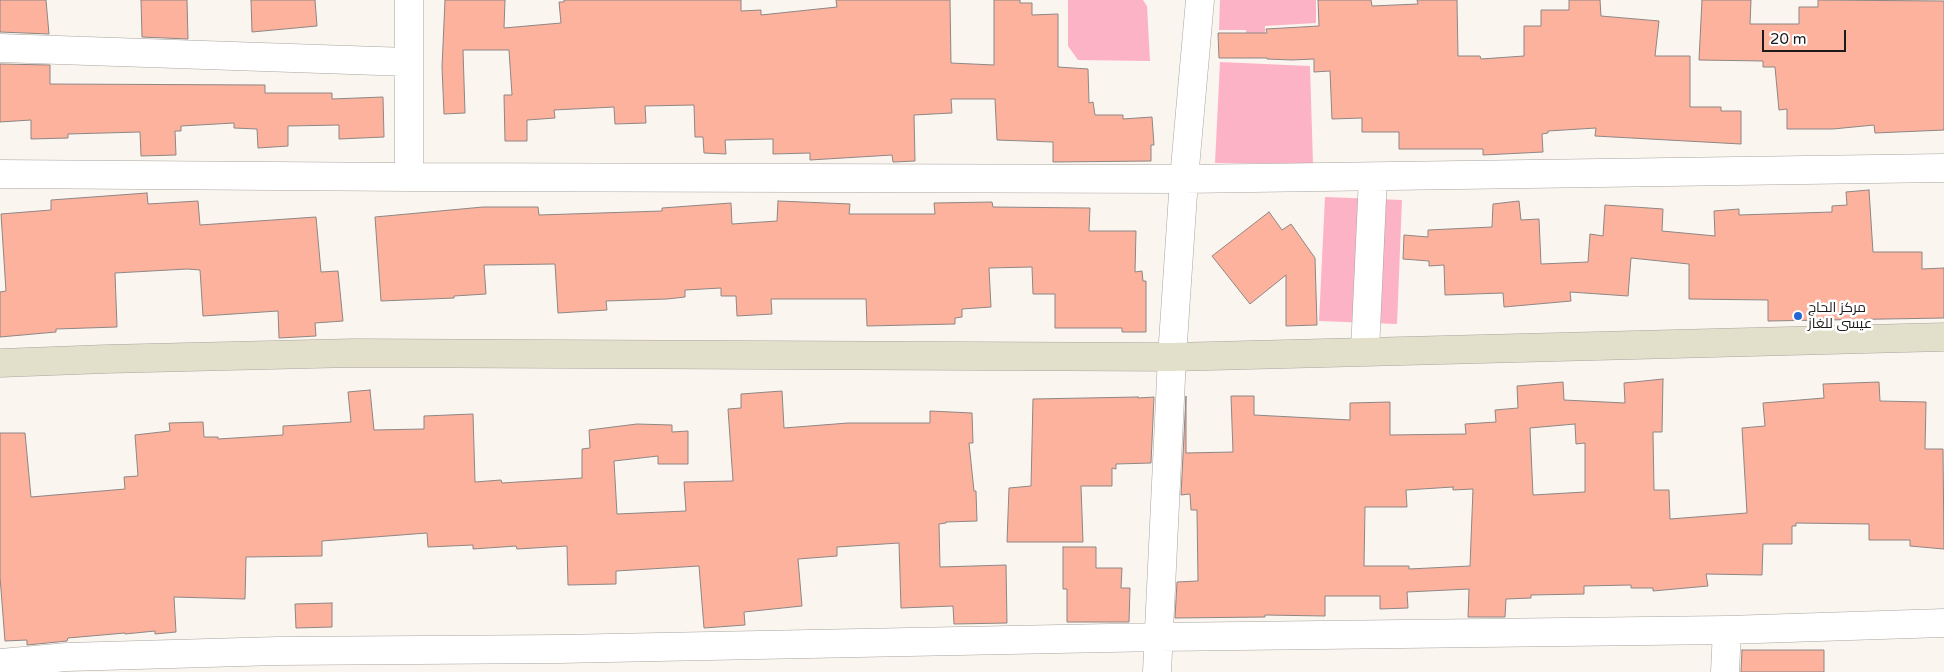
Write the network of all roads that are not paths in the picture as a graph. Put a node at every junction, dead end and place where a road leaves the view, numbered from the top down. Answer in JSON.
{"nodes":[{"id":1,"x":409,"y":0,"type":"edge"},
{"id":2,"x":1200,"y":0,"type":"edge"},
{"id":3,"x":0,"y":48,"type":"edge"},
{"id":4,"x":408,"y":62,"type":"junction"},
{"id":5,"x":1944,"y":168,"type":"edge"},
{"id":6,"x":0,"y":174,"type":"edge"},
{"id":7,"x":1373,"y":176,"type":"junction"},
{"id":8,"x":408,"y":177,"type":"junction"},
{"id":9,"x":1184,"y":179,"type":"junction"},
{"id":10,"x":1944,"y":337,"type":"edge"},
{"id":11,"x":1365,"y":351,"type":"junction"},
{"id":12,"x":1172,"y":357,"type":"junction"},
{"id":13,"x":0,"y":363,"type":"edge"},
{"id":14,"x":1944,"y":623,"type":"edge"},
{"id":15,"x":1727,"y":630,"type":"junction"},
{"id":16,"x":1159,"y":637,"type":"junction"},
{"id":17,"x":0,"y":663,"type":"edge"},
{"id":18,"x":142,"y":664,"type":"edge"},
{"id":19,"x":1157,"y":672,"type":"edge"},
{"id":20,"x":1726,"y":672,"type":"edge"}],
"edges":[{"from":1,"to":4,"type":"street"},
{"from":2,"to":9,"type":"street"},
{"from":3,"to":4,"type":"street"},
{"from":4,"to":8,"type":"street"},
{"from":5,"to":7,"type":"street"},
{"from":6,"to":8,"type":"street"},
{"from":7,"to":9,"type":"street"},
{"from":7,"to":11,"type":"street"},
{"from":8,"to":9,"type":"street"},
{"from":9,"to":12,"type":"street"},
{"from":10,"to":11,"type":"street"},
{"from":11,"to":12,"type":"street"},
{"from":12,"to":13,"type":"street"},
{"from":12,"to":16,"type":"street"},
{"from":14,"to":15,"type":"street"},
{"from":15,"to":16,"type":"street"},
{"from":15,"to":20,"type":"street"},
{"from":16,"to":18,"type":"street"},
{"from":16,"to":19,"type":"street"},
{"from":17,"to":18,"type":"street"}]}
